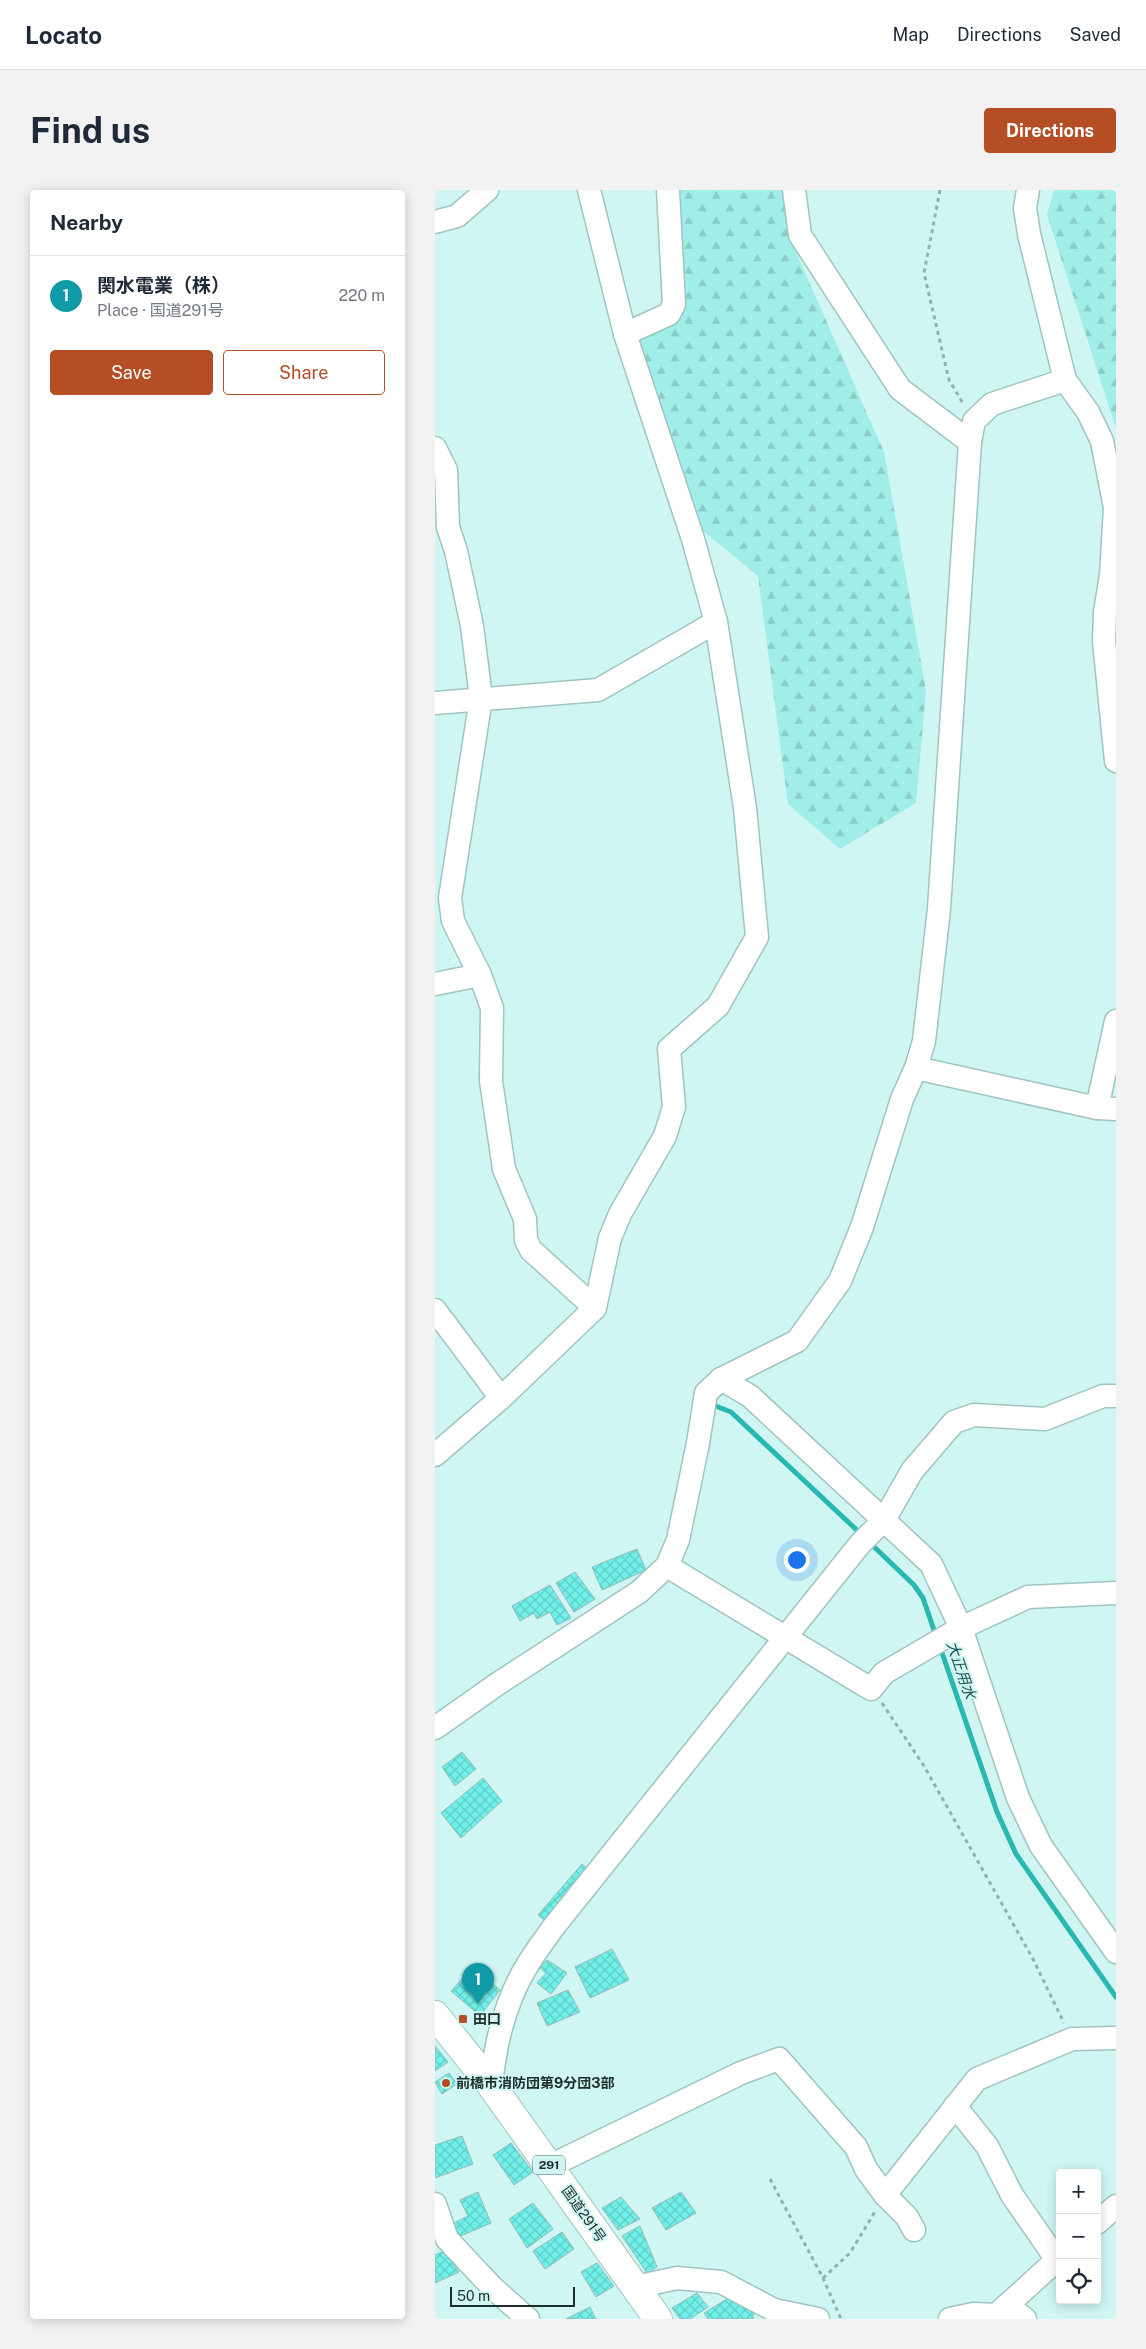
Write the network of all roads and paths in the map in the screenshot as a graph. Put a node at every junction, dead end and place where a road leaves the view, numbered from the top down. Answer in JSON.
{"nodes":[{"id":1,"x":487,"y":190,"type":"edge"},
{"id":2,"x":589,"y":190,"type":"edge"},
{"id":3,"x":668,"y":190,"type":"edge"},
{"id":4,"x":794,"y":190,"type":"edge"},
{"id":5,"x":940,"y":190,"type":"edge"},
{"id":6,"x":1028,"y":190,"type":"edge"},
{"id":7,"x":435,"y":222,"type":"edge"},
{"id":8,"x":625,"y":334,"type":"junction"},
{"id":9,"x":1065,"y":380,"type":"junction"},
{"id":10,"x":972,"y":431,"type":"junction"},
{"id":11,"x":435,"y":448,"type":"edge"},
{"id":12,"x":716,"y":622,"type":"junction"},
{"id":13,"x":481,"y":698,"type":"junction"},
{"id":14,"x":435,"y":703,"type":"edge"},
{"id":15,"x":1116,"y":761,"type":"edge"},
{"id":16,"x":479,"y":975,"type":"junction"},
{"id":17,"x":435,"y":984,"type":"edge"},
{"id":18,"x":1116,"y":1021,"type":"edge"},
{"id":19,"x":916,"y":1068,"type":"junction"},
{"id":20,"x":1106,"y":1108,"type":"edge"},
{"id":21,"x":595,"y":1308,"type":"junction"},
{"id":22,"x":435,"y":1310,"type":"edge"},
{"id":23,"x":721,"y":1379,"type":"junction"},
{"id":24,"x":1116,"y":1396,"type":"edge"},
{"id":25,"x":501,"y":1398,"type":"junction"},
{"id":26,"x":435,"y":1455,"type":"edge"},
{"id":27,"x":879,"y":1523,"type":"junction"},
{"id":28,"x":667,"y":1566,"type":"junction"},
{"id":29,"x":1116,"y":1593,"type":"edge"},
{"id":30,"x":786,"y":1636,"type":"junction"},
{"id":31,"x":947,"y":1636,"type":"junction"},
{"id":32,"x":871,"y":1689,"type":"junction"},
{"id":33,"x":435,"y":1728,"type":"edge"},
{"id":34,"x":1116,"y":1952,"type":"edge"},
{"id":35,"x":435,"y":2015,"type":"edge"},
{"id":36,"x":1116,"y":2038,"type":"edge"},
{"id":37,"x":1072,"y":2039,"type":"junction"},
{"id":38,"x":491,"y":2085,"type":"junction"},
{"id":39,"x":955,"y":2106,"type":"junction"},
{"id":40,"x":550,"y":2166,"type":"junction"},
{"id":41,"x":770,"y":2179,"type":"dead end"},
{"id":42,"x":885,"y":2194,"type":"junction"},
{"id":43,"x":435,"y":2204,"type":"edge"},
{"id":44,"x":1116,"y":2206,"type":"edge"},
{"id":45,"x":1101,"y":2219,"type":"edge"},
{"id":46,"x":915,"y":2230,"type":"dead end"},
{"id":47,"x":1056,"y":2255,"type":"edge"},
{"id":48,"x":1057,"y":2259,"type":"edge"},
{"id":49,"x":823,"y":2278,"type":"junction"},
{"id":50,"x":635,"y":2287,"type":"junction"},
{"id":51,"x":998,"y":2313,"type":"edge"},
{"id":52,"x":528,"y":2319,"type":"edge"},
{"id":53,"x":658,"y":2319,"type":"edge"},
{"id":54,"x":818,"y":2319,"type":"edge"},
{"id":55,"x":841,"y":2319,"type":"edge"},
{"id":56,"x":950,"y":2319,"type":"edge"},
{"id":57,"x":1025,"y":2319,"type":"edge"}],
"edges":[{"from":1,"to":7,"type":"street"},
{"from":2,"to":8,"type":"street"},
{"from":3,"to":8,"type":"street"},
{"from":4,"to":10,"type":"street"},
{"from":5,"to":10,"type":"path"},
{"from":6,"to":9,"type":"street"},
{"from":8,"to":12,"type":"street"},
{"from":9,"to":10,"type":"street"},
{"from":9,"to":15,"type":"street"},
{"from":10,"to":19,"type":"street"},
{"from":11,"to":13,"type":"street"},
{"from":12,"to":13,"type":"street"},
{"from":12,"to":21,"type":"street"},
{"from":13,"to":14,"type":"street"},
{"from":13,"to":16,"type":"street"},
{"from":16,"to":17,"type":"street"},
{"from":16,"to":21,"type":"street"},
{"from":18,"to":20,"type":"street"},
{"from":19,"to":20,"type":"street"},
{"from":19,"to":23,"type":"street"},
{"from":21,"to":25,"type":"street"},
{"from":22,"to":25,"type":"street"},
{"from":23,"to":27,"type":"street"},
{"from":23,"to":28,"type":"street"},
{"from":24,"to":27,"type":"street"},
{"from":25,"to":26,"type":"street"},
{"from":27,"to":30,"type":"street"},
{"from":27,"to":31,"type":"street"},
{"from":28,"to":30,"type":"street"},
{"from":28,"to":33,"type":"street"},
{"from":29,"to":31,"type":"street"},
{"from":30,"to":32,"type":"street"},
{"from":30,"to":38,"type":"street"},
{"from":31,"to":32,"type":"street"},
{"from":31,"to":34,"type":"street"},
{"from":32,"to":37,"type":"path"},
{"from":35,"to":38,"type":"highway","name":"国道291号","number":"291"},
{"from":36,"to":37,"type":"street"},
{"from":37,"to":39,"type":"street"},
{"from":38,"to":40,"type":"highway","name":"国道291号","number":"291"},
{"from":39,"to":42,"type":"street"},
{"from":39,"to":47,"type":"street"},
{"from":40,"to":42,"type":"street"},
{"from":40,"to":50,"type":"highway","name":"国道291号","number":"291"},
{"from":41,"to":49,"type":"path"},
{"from":42,"to":46,"type":"street"},
{"from":42,"to":49,"type":"path"},
{"from":43,"to":52,"type":"street"},
{"from":44,"to":45,"type":"street"},
{"from":48,"to":51,"type":"street"},
{"from":49,"to":55,"type":"path"},
{"from":50,"to":53,"type":"highway","name":"国道291号","number":"291"},
{"from":50,"to":54,"type":"street"},
{"from":51,"to":56,"type":"street"},
{"from":51,"to":57,"type":"street"}]}
